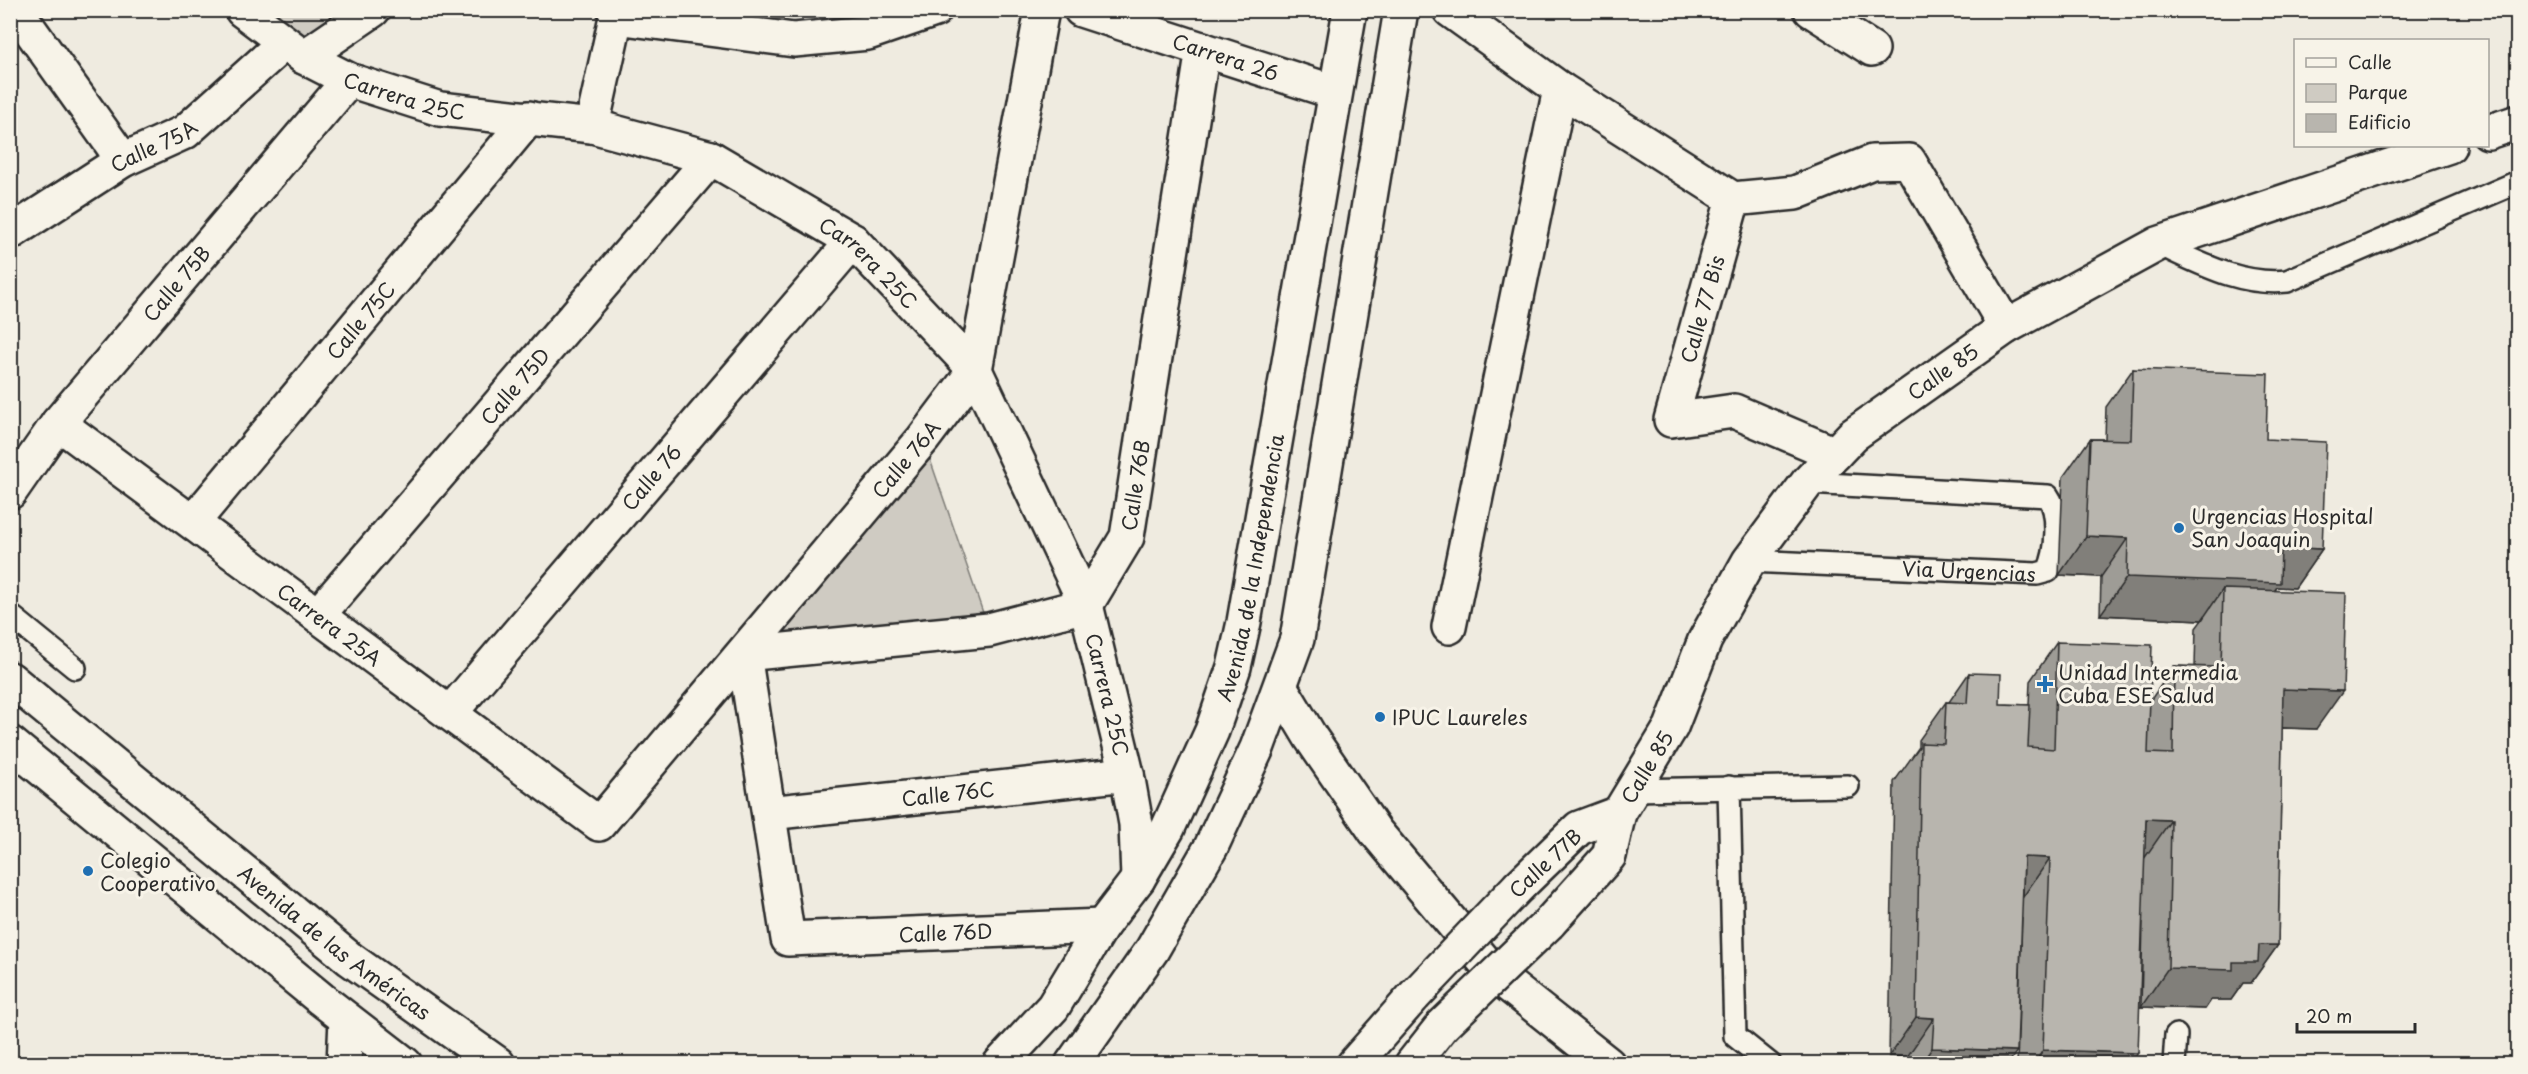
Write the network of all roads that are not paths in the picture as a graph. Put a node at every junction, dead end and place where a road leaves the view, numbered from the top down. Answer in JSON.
{"nodes":[{"id":1,"x":16,"y":10,"type":"edge"},
{"id":2,"x":242,"y":10,"type":"edge"},
{"id":3,"x":373,"y":10,"type":"edge"},
{"id":4,"x":935,"y":10,"type":"edge"},
{"id":5,"x":1042,"y":10,"type":"edge"},
{"id":6,"x":1081,"y":10,"type":"edge"},
{"id":7,"x":1350,"y":10,"type":"edge"},
{"id":8,"x":1401,"y":10,"type":"edge"},
{"id":9,"x":1450,"y":10,"type":"edge"},
{"id":10,"x":1811,"y":10,"type":"edge"},
{"id":11,"x":621,"y":14,"type":"edge"},
{"id":12,"x":1203,"y":48,"type":"junction"},
{"id":13,"x":1872,"y":49,"type":"dead end"},
{"id":14,"x":294,"y":50,"type":"junction"},
{"id":15,"x":350,"y":80,"type":"junction"},
{"id":16,"x":1560,"y":89,"type":"junction"},
{"id":17,"x":1334,"y":92,"type":"junction"},
{"id":18,"x":529,"y":118,"type":"junction"},
{"id":19,"x":2517,"y":122,"type":"edge"},
{"id":20,"x":592,"y":126,"type":"junction"},
{"id":21,"x":2489,"y":131,"type":"edge"},
{"id":22,"x":2446,"y":147,"type":"edge"},
{"id":23,"x":711,"y":158,"type":"junction"},
{"id":24,"x":123,"y":160,"type":"junction"},
{"id":25,"x":2517,"y":182,"type":"edge"},
{"id":26,"x":1733,"y":199,"type":"junction"},
{"id":27,"x":10,"y":233,"type":"edge"},
{"id":28,"x":854,"y":241,"type":"junction"},
{"id":29,"x":2157,"y":243,"type":"junction"},
{"id":30,"x":2006,"y":327,"type":"junction"},
{"id":31,"x":975,"y":370,"type":"junction"},
{"id":32,"x":58,"y":423,"type":"junction"},
{"id":33,"x":1835,"y":454,"type":"junction"},
{"id":34,"x":1807,"y":483,"type":"junction"},
{"id":35,"x":10,"y":492,"type":"edge"},
{"id":36,"x":192,"y":522,"type":"junction"},
{"id":37,"x":1749,"y":561,"type":"junction"},
{"id":38,"x":1086,"y":605,"type":"junction"},
{"id":39,"x":10,"y":615,"type":"edge"},
{"id":40,"x":318,"y":615,"type":"junction"},
{"id":41,"x":1449,"y":627,"type":"dead end"},
{"id":42,"x":744,"y":654,"type":"junction"},
{"id":43,"x":75,"y":668,"type":"dead end"},
{"id":44,"x":10,"y":680,"type":"edge"},
{"id":45,"x":1281,"y":688,"type":"junction"},
{"id":46,"x":450,"y":713,"type":"junction"},
{"id":47,"x":10,"y":743,"type":"edge"},
{"id":48,"x":1127,"y":774,"type":"junction"},
{"id":49,"x":1848,"y":786,"type":"dead end"},
{"id":50,"x":1729,"y":787,"type":"junction"},
{"id":51,"x":1625,"y":801,"type":"junction"},
{"id":52,"x":769,"y":813,"type":"junction"},
{"id":53,"x":599,"y":824,"type":"joint"},
{"id":54,"x":1136,"y":824,"type":"junction"},
{"id":55,"x":1168,"y":828,"type":"junction"},
{"id":56,"x":1138,"y":879,"type":"junction"},
{"id":57,"x":1102,"y":926,"type":"junction"},
{"id":58,"x":346,"y":1019,"type":"junction"},
{"id":59,"x":2176,"y":1035,"type":"dead end"},
{"id":60,"x":1084,"y":1055,"type":"edge"},
{"id":61,"x":344,"y":1064,"type":"edge"},
{"id":62,"x":405,"y":1064,"type":"edge"},
{"id":63,"x":498,"y":1064,"type":"edge"},
{"id":64,"x":1000,"y":1064,"type":"edge"},
{"id":65,"x":1354,"y":1064,"type":"edge"},
{"id":66,"x":1412,"y":1064,"type":"edge"},
{"id":67,"x":1608,"y":1064,"type":"edge"},
{"id":68,"x":1770,"y":1064,"type":"edge"},
{"id":69,"x":2174,"y":1064,"type":"edge"}],
"edges":[{"from":1,"to":24,"type":"street"},
{"from":2,"to":14,"type":"street","name":"Carrera 25C"},
{"from":3,"to":14,"type":"street","name":"Calle 75A"},
{"from":4,"to":11,"type":"street"},
{"from":5,"to":31,"type":"street","name":"Calle 76A"},
{"from":6,"to":12,"type":"street","name":"Carrera 26"},
{"from":7,"to":17,"type":"street","name":"Avenida de la Independencia"},
{"from":8,"to":45,"type":"street"},
{"from":9,"to":16,"type":"street"},
{"from":10,"to":13,"type":"street"},
{"from":11,"to":20,"type":"street"},
{"from":12,"to":17,"type":"street","name":"Carrera 26"},
{"from":12,"to":38,"type":"street","name":"Calle 76B"},
{"from":14,"to":15,"type":"street","name":"Carrera 25C"},
{"from":14,"to":24,"type":"street","name":"Calle 75A"},
{"from":15,"to":18,"type":"street","name":"Carrera 25C"},
{"from":15,"to":32,"type":"street","name":"Calle 75B"},
{"from":16,"to":26,"type":"street"},
{"from":16,"to":41,"type":"street"},
{"from":17,"to":55,"type":"street","name":"Avenida de la Independencia"},
{"from":18,"to":20,"type":"street","name":"Carrera 25C"},
{"from":18,"to":36,"type":"street","name":"Calle 75C"},
{"from":19,"to":21,"type":"street"},
{"from":20,"to":23,"type":"street","name":"Carrera 25C"},
{"from":22,"to":29,"type":"street","name":"Calle 85"},
{"from":23,"to":28,"type":"street","name":"Carrera 25C"},
{"from":23,"to":40,"type":"street","name":"Calle 75D"},
{"from":24,"to":27,"type":"street","name":"Calle 75A"},
{"from":25,"to":29,"type":"lane"},
{"from":26,"to":30,"type":"street"},
{"from":26,"to":33,"type":"street","name":"Calle 77 Bis"},
{"from":28,"to":31,"type":"street","name":"Carrera 25C"},
{"from":28,"to":46,"type":"street","name":"Calle 76"},
{"from":29,"to":30,"type":"street","name":"Calle 85"},
{"from":30,"to":33,"type":"street","name":"Calle 85"},
{"from":31,"to":38,"type":"street","name":"Carrera 25C"},
{"from":31,"to":42,"type":"street","name":"Calle 76A"},
{"from":32,"to":35,"type":"street","name":"Calle 75B"},
{"from":32,"to":36,"type":"street","name":"Carrera 25A"},
{"from":33,"to":34,"type":"street","name":"Calle 85"},
{"from":34,"to":37,"type":"street","name":"Calle 85"},
{"from":34,"to":37,"type":"lane","name":"Via Urgencias"},
{"from":36,"to":40,"type":"street","name":"Carrera 25A"},
{"from":37,"to":51,"type":"street","name":"Calle 85"},
{"from":38,"to":42,"type":"street"},
{"from":38,"to":48,"type":"street","name":"Carrera 25C"},
{"from":39,"to":43,"type":"lane"},
{"from":40,"to":46,"type":"street","name":"Carrera 25A"},
{"from":42,"to":52,"type":"street"},
{"from":42,"to":53,"type":"street","name":"Calle 76A"},
{"from":44,"to":63,"type":"street","name":"Avenida de las Américas"},
{"from":45,"to":60,"type":"street"},
{"from":45,"to":67,"type":"street"},
{"from":46,"to":53,"type":"street","name":"Carrera 25A"},
{"from":47,"to":58,"type":"street"},
{"from":48,"to":52,"type":"street","name":"Calle 76C"},
{"from":48,"to":54,"type":"street","name":"Carrera 25C"},
{"from":49,"to":50,"type":"lane"},
{"from":50,"to":51,"type":"lane"},
{"from":50,"to":68,"type":"lane"},
{"from":51,"to":65,"type":"street","name":"Calle 77B","bridge":true},
{"from":51,"to":66,"type":"street","name":"Calle 77B","bridge":true},
{"from":52,"to":57,"type":"street","name":"Calle 76D"},
{"from":54,"to":55,"type":"street"},
{"from":54,"to":56,"type":"street","name":"Carrera 25C"},
{"from":55,"to":56,"type":"street","name":"Avenida de la Independencia"},
{"from":56,"to":57,"type":"street","name":"Avenida de la Independencia"},
{"from":57,"to":64,"type":"street","name":"Avenida de la Independencia"},
{"from":58,"to":61,"type":"street"},
{"from":58,"to":62,"type":"street"},
{"from":59,"to":69,"type":"lane"}]}
